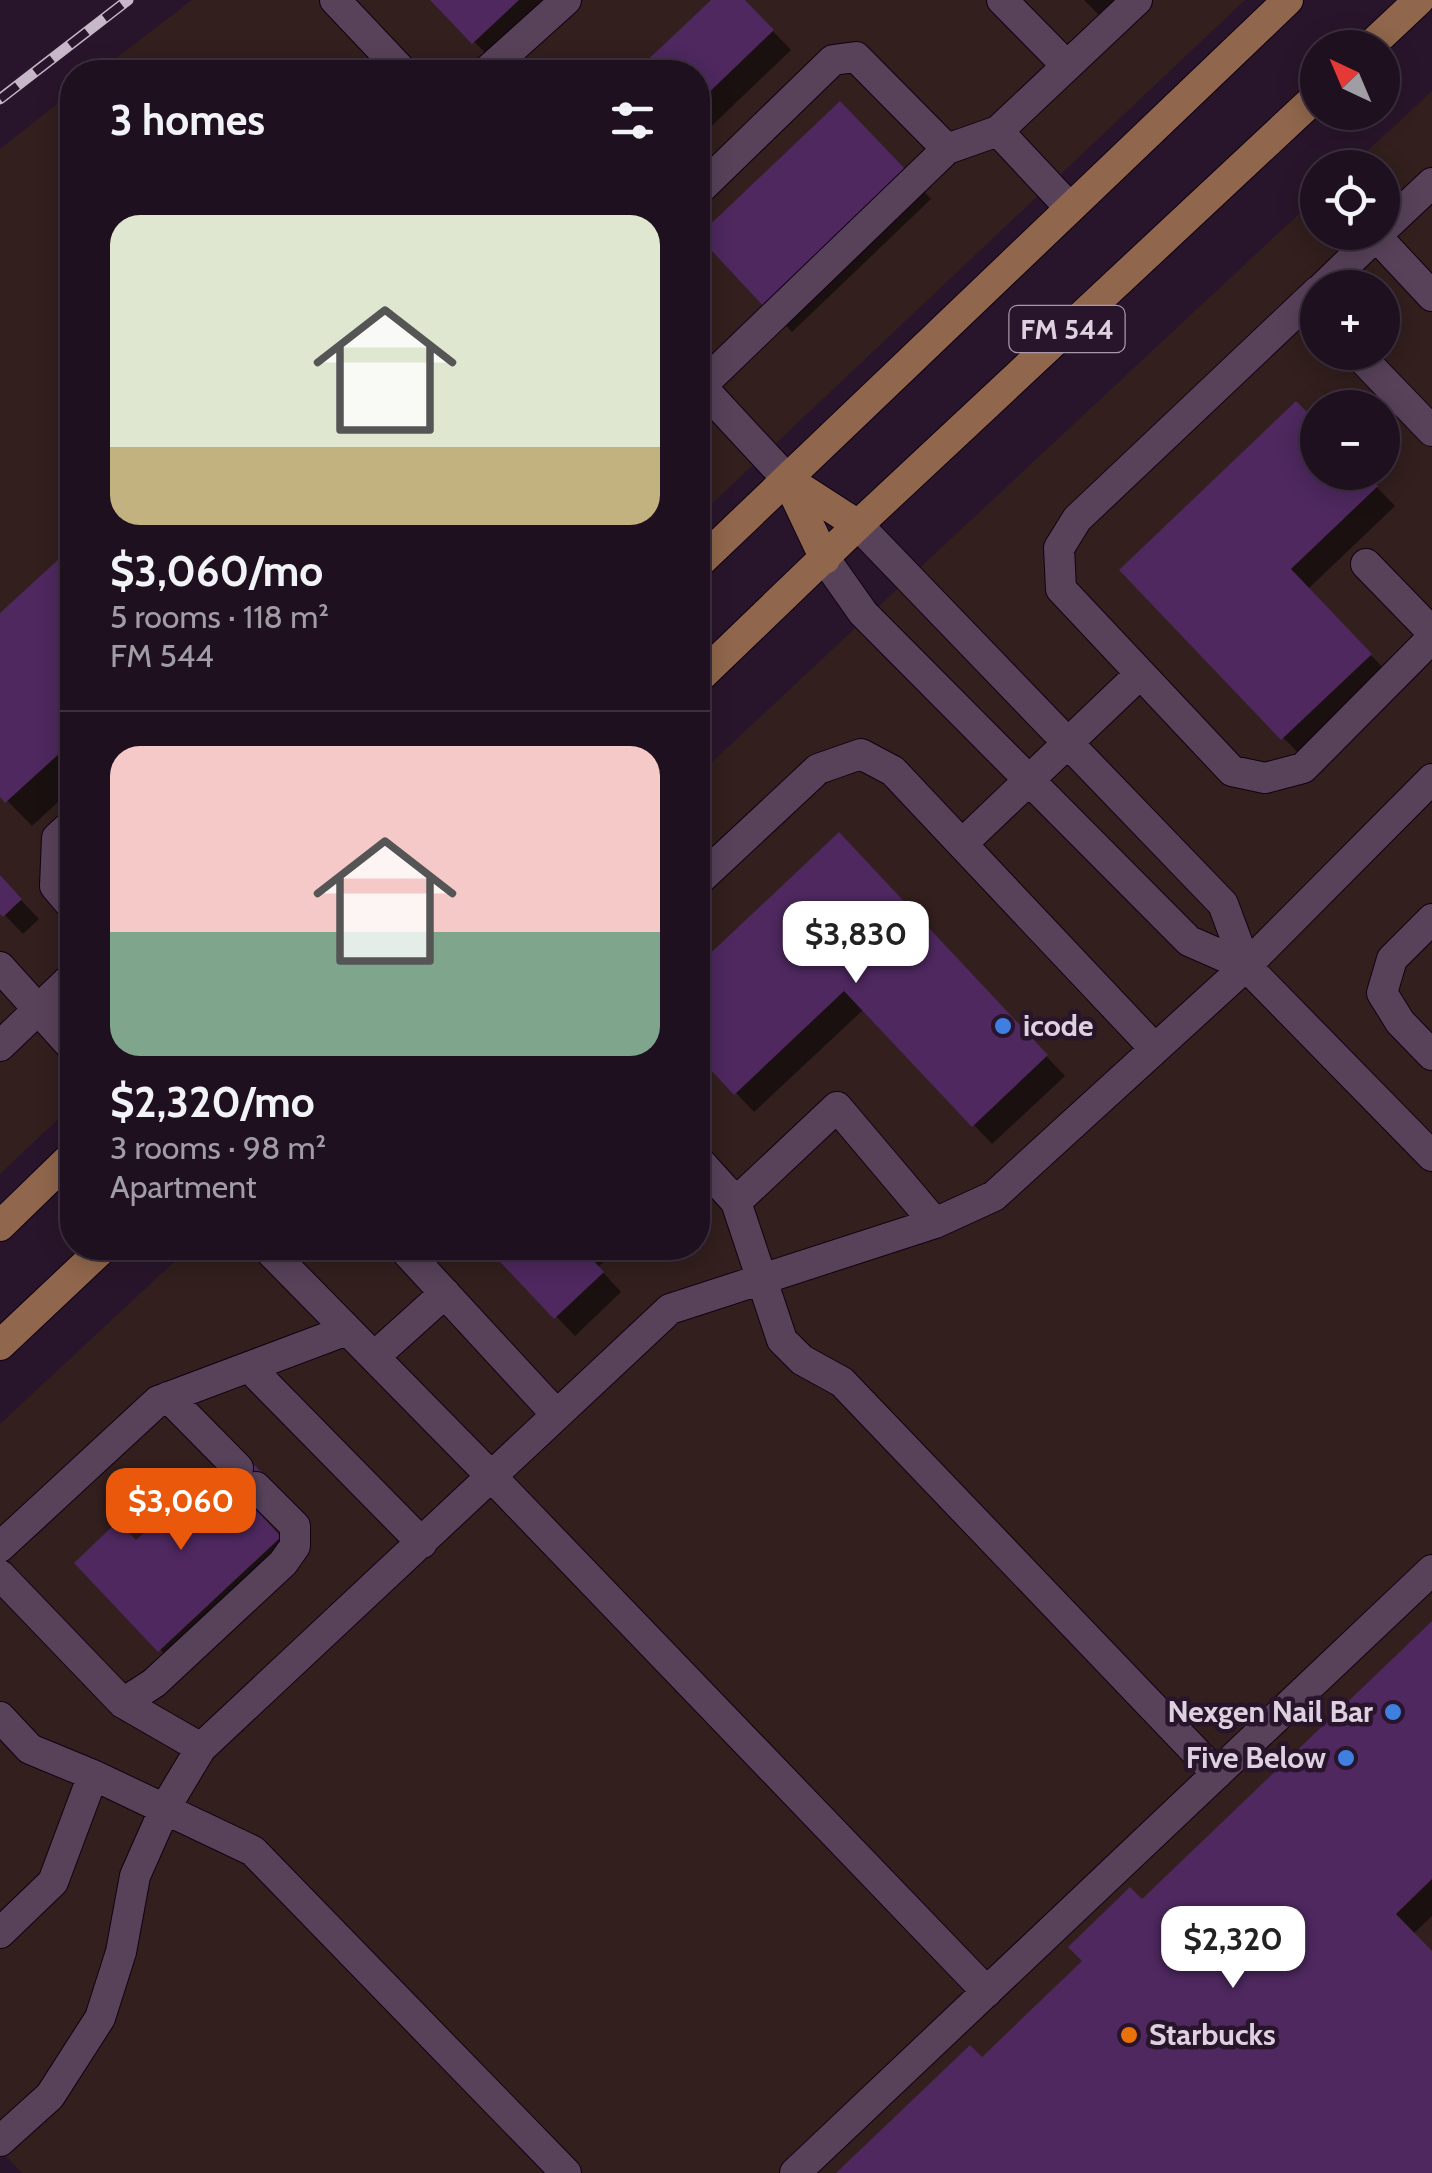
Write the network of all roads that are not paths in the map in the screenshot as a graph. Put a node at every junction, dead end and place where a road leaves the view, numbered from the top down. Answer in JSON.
{"nodes":[{"id":1,"x":335,"y":0,"type":"edge"},
{"id":2,"x":566,"y":0,"type":"edge"},
{"id":3,"x":1002,"y":0,"type":"edge"},
{"id":4,"x":1138,"y":0,"type":"edge"},
{"id":5,"x":1288,"y":0,"type":"edge"},
{"id":6,"x":1419,"y":0,"type":"edge"},
{"id":7,"x":1387,"y":30,"type":"edge"},
{"id":8,"x":392,"y":60,"type":"edge"},
{"id":9,"x":499,"y":60,"type":"edge"},
{"id":10,"x":1067,"y":66,"type":"junction"},
{"id":11,"x":1300,"y":112,"type":"edge"},
{"id":12,"x":998,"y":131,"type":"junction"},
{"id":13,"x":947,"y":149,"type":"junction"},
{"id":14,"x":710,"y":179,"type":"edge"},
{"id":15,"x":1432,"y":183,"type":"edge"},
{"id":16,"x":1070,"y":208,"type":"junction"},
{"id":17,"x":1400,"y":214,"type":"edge"},
{"id":18,"x":1363,"y":250,"type":"edge"},
{"id":19,"x":1394,"y":250,"type":"edge"},
{"id":20,"x":1344,"y":270,"type":"edge"},
{"id":21,"x":1432,"y":296,"type":"edge"},
{"id":22,"x":1300,"y":313,"type":"edge"},
{"id":23,"x":1374,"y":370,"type":"edge"},
{"id":24,"x":710,"y":375,"type":"edge"},
{"id":25,"x":710,"y":398,"type":"edge"},
{"id":26,"x":1432,"y":430,"type":"edge"},
{"id":27,"x":787,"y":479,"type":"junction"},
{"id":28,"x":858,"y":525,"type":"junction"},
{"id":29,"x":710,"y":553,"type":"edge"},
{"id":30,"x":825,"y":559,"type":"junction"},
{"id":31,"x":1366,"y":564,"type":"dead end"},
{"id":32,"x":1432,"y":635,"type":"edge"},
{"id":33,"x":710,"y":668,"type":"edge"},
{"id":34,"x":1139,"y":675,"type":"junction"},
{"id":35,"x":1068,"y":743,"type":"junction"},
{"id":36,"x":1432,"y":779,"type":"edge"},
{"id":37,"x":1030,"y":780,"type":"junction"},
{"id":38,"x":60,"y":835,"type":"edge"},
{"id":39,"x":962,"y":844,"type":"junction"},
{"id":40,"x":710,"y":871,"type":"edge"},
{"id":41,"x":60,"y":892,"type":"edge"},
{"id":42,"x":1432,"y":919,"type":"edge"},
{"id":43,"x":1246,"y":966,"type":"junction"},
{"id":44,"x":0,"y":967,"type":"edge"},
{"id":45,"x":60,"y":988,"type":"edge"},
{"id":46,"x":37,"y":1010,"type":"junction"},
{"id":47,"x":60,"y":1034,"type":"edge"},
{"id":48,"x":0,"y":1046,"type":"edge"},
{"id":49,"x":1155,"y":1049,"type":"junction"},
{"id":50,"x":1432,"y":1055,"type":"edge"},
{"id":51,"x":1432,"y":1156,"type":"edge"},
{"id":52,"x":60,"y":1168,"type":"edge"},
{"id":53,"x":710,"y":1173,"type":"edge"},
{"id":54,"x":736,"y":1202,"type":"junction"},
{"id":55,"x":935,"y":1223,"type":"junction"},
{"id":56,"x":0,"y":1226,"type":"edge"},
{"id":57,"x":89,"y":1260,"type":"edge"},
{"id":58,"x":278,"y":1260,"type":"edge"},
{"id":59,"x":414,"y":1260,"type":"edge"},
{"id":60,"x":760,"y":1280,"type":"junction"},
{"id":61,"x":444,"y":1293,"type":"junction"},
{"id":62,"x":348,"y":1330,"type":"junction"},
{"id":63,"x":0,"y":1345,"type":"edge"},
{"id":64,"x":374,"y":1357,"type":"junction"},
{"id":65,"x":250,"y":1368,"type":"junction"},
{"id":66,"x":168,"y":1397,"type":"junction"},
{"id":67,"x":556,"y":1414,"type":"junction"},
{"id":68,"x":490,"y":1475,"type":"junction"},
{"id":69,"x":422,"y":1544,"type":"junction"},
{"id":70,"x":0,"y":1547,"type":"edge"},
{"id":71,"x":1432,"y":1570,"type":"edge"},
{"id":72,"x":0,"y":1576,"type":"edge"},
{"id":73,"x":123,"y":1703,"type":"junction"},
{"id":74,"x":0,"y":1717,"type":"edge"},
{"id":75,"x":201,"y":1748,"type":"junction"},
{"id":76,"x":1217,"y":1774,"type":"junction"},
{"id":77,"x":93,"y":1775,"type":"junction"},
{"id":78,"x":165,"y":1808,"type":"junction"},
{"id":79,"x":0,"y":1933,"type":"edge"},
{"id":80,"x":987,"y":1992,"type":"junction"},
{"id":81,"x":0,"y":2141,"type":"edge"},
{"id":82,"x":566,"y":2173,"type":"edge"},
{"id":83,"x":796,"y":2173,"type":"edge"}],
"edges":[{"from":1,"to":8,"type":"lane"},
{"from":2,"to":9,"type":"lane"},
{"from":3,"to":10,"type":"lane"},
{"from":4,"to":10,"type":"lane"},
{"from":5,"to":16,"type":"main road","name":"FM 544","number":"FM 544"},
{"from":6,"to":7,"type":"main road"},
{"from":10,"to":12,"type":"lane"},
{"from":11,"to":28,"type":"main road","name":"FM 544","number":"FM 544"},
{"from":12,"to":13,"type":"lane"},
{"from":12,"to":16,"type":"lane"},
{"from":13,"to":14,"type":"lane"},
{"from":13,"to":24,"type":"lane"},
{"from":15,"to":17,"type":"lane"},
{"from":16,"to":27,"type":"main road","name":"FM 544","number":"FM 544"},
{"from":18,"to":20,"type":"lane"},
{"from":19,"to":21,"type":"lane"},
{"from":22,"to":34,"type":"lane"},
{"from":23,"to":26,"type":"lane"},
{"from":25,"to":27,"type":"lane"},
{"from":27,"to":28,"type":"main road"},
{"from":27,"to":29,"type":"main road","name":"FM 544","number":"FM 544"},
{"from":27,"to":30,"type":"main road"},
{"from":28,"to":30,"type":"main road","name":"FM 544","number":"FM 544"},
{"from":28,"to":35,"type":"lane"},
{"from":30,"to":33,"type":"main road","name":"FM 544","number":"FM 544"},
{"from":30,"to":37,"type":"lane"},
{"from":31,"to":32,"type":"lane"},
{"from":32,"to":34,"type":"lane"},
{"from":34,"to":35,"type":"lane"},
{"from":35,"to":37,"type":"lane"},
{"from":35,"to":43,"type":"lane"},
{"from":36,"to":43,"type":"lane"},
{"from":37,"to":39,"type":"lane"},
{"from":37,"to":43,"type":"lane"},
{"from":38,"to":41,"type":"lane"},
{"from":39,"to":40,"type":"lane"},
{"from":39,"to":49,"type":"lane"},
{"from":42,"to":50,"type":"lane"},
{"from":43,"to":49,"type":"lane"},
{"from":43,"to":51,"type":"lane"},
{"from":44,"to":46,"type":"lane"},
{"from":45,"to":46,"type":"lane"},
{"from":46,"to":47,"type":"lane"},
{"from":46,"to":48,"type":"lane"},
{"from":49,"to":55,"type":"lane"},
{"from":52,"to":56,"type":"main road"},
{"from":53,"to":54,"type":"lane"},
{"from":54,"to":55,"type":"lane"},
{"from":54,"to":60,"type":"lane"},
{"from":55,"to":60,"type":"lane"},
{"from":57,"to":63,"type":"main road"},
{"from":58,"to":62,"type":"lane"},
{"from":59,"to":61,"type":"lane"},
{"from":60,"to":67,"type":"lane"},
{"from":60,"to":76,"type":"lane"},
{"from":61,"to":64,"type":"lane"},
{"from":61,"to":67,"type":"lane"},
{"from":62,"to":64,"type":"lane"},
{"from":62,"to":65,"type":"lane"},
{"from":64,"to":68,"type":"lane"},
{"from":65,"to":66,"type":"lane"},
{"from":65,"to":69,"type":"lane"},
{"from":66,"to":70,"type":"lane"},
{"from":66,"to":73,"type":"lane"},
{"from":67,"to":68,"type":"lane"},
{"from":68,"to":69,"type":"lane"},
{"from":68,"to":80,"type":"lane"},
{"from":69,"to":75,"type":"lane"},
{"from":71,"to":76,"type":"lane"},
{"from":72,"to":73,"type":"lane"},
{"from":73,"to":75,"type":"lane"},
{"from":74,"to":77,"type":"lane"},
{"from":75,"to":78,"type":"lane"},
{"from":76,"to":80,"type":"lane"},
{"from":77,"to":78,"type":"lane"},
{"from":77,"to":79,"type":"lane"},
{"from":78,"to":81,"type":"lane"},
{"from":78,"to":82,"type":"lane"},
{"from":80,"to":83,"type":"lane"}]}
